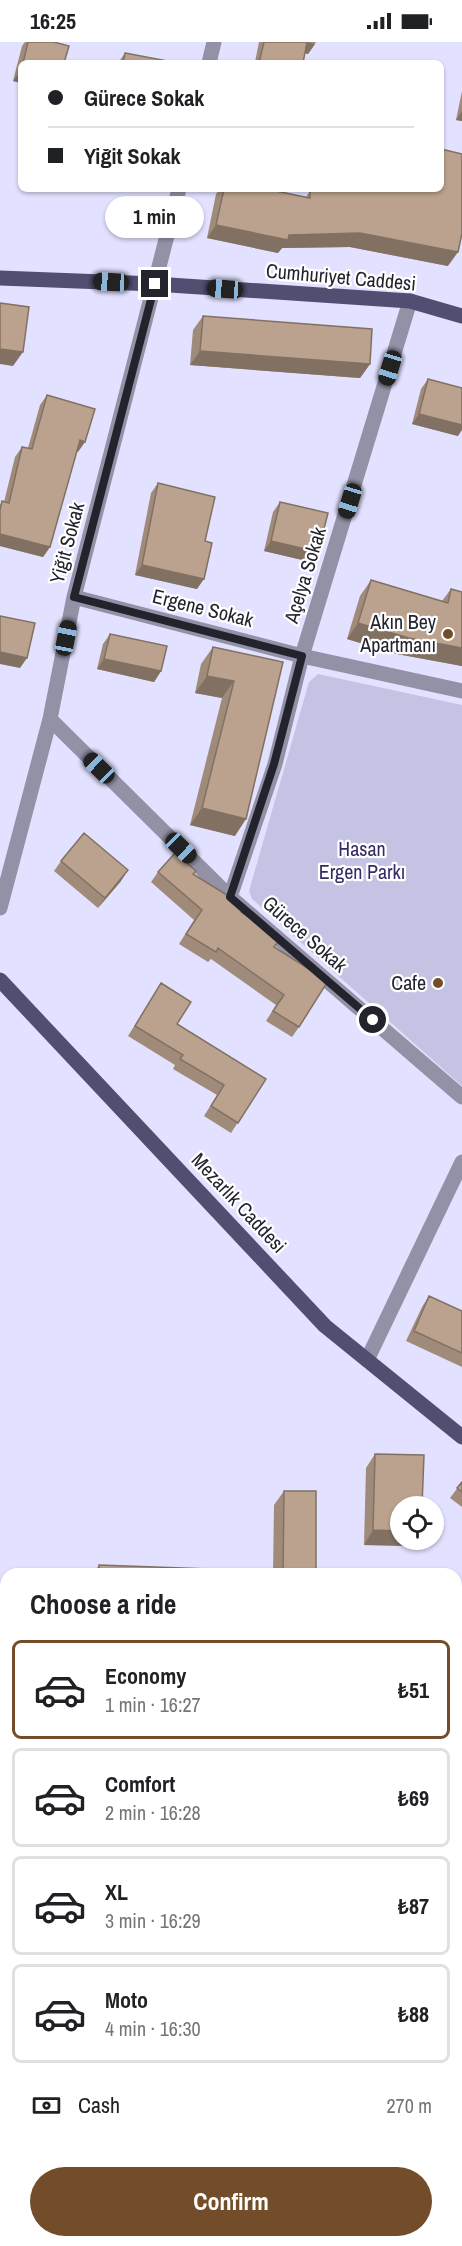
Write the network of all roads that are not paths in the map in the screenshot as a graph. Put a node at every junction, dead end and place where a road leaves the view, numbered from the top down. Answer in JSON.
{"nodes":[{"id":1,"x":214,"y":42,"type":"edge"},
{"id":2,"x":210,"y":60,"type":"edge"},
{"id":3,"x":178,"y":192,"type":"edge"},
{"id":4,"x":0,"y":278,"type":"edge"},
{"id":5,"x":155,"y":284,"type":"junction"},
{"id":6,"x":410,"y":301,"type":"junction"},
{"id":7,"x":462,"y":316,"type":"edge"},
{"id":8,"x":74,"y":597,"type":"junction"},
{"id":9,"x":302,"y":656,"type":"junction"},
{"id":10,"x":462,"y":691,"type":"edge"},
{"id":11,"x":50,"y":719,"type":"junction"},
{"id":12,"x":230,"y":897,"type":"junction"},
{"id":13,"x":0,"y":908,"type":"edge"},
{"id":14,"x":0,"y":980,"type":"edge"},
{"id":15,"x":462,"y":1097,"type":"edge"},
{"id":16,"x":462,"y":1162,"type":"edge"},
{"id":17,"x":367,"y":1360,"type":"junction"},
{"id":18,"x":462,"y":1437,"type":"edge"}],
"edges":[{"from":1,"to":2,"type":"street"},
{"from":3,"to":5,"type":"street","name":"Yiğit Sokak"},
{"from":4,"to":5,"type":"main road","name":"Cumhuriyet Caddesi"},
{"from":5,"to":6,"type":"main road","name":"Cumhuriyet Caddesi"},
{"from":5,"to":8,"type":"street","name":"Yiğit Sokak"},
{"from":6,"to":7,"type":"main road","name":"Cumhuriyet Caddesi"},
{"from":6,"to":9,"type":"street","name":"Açelya Sokak"},
{"from":8,"to":9,"type":"street","name":"Ergene Sokak"},
{"from":8,"to":11,"type":"street","name":"Yiğit Sokak"},
{"from":9,"to":10,"type":"street","name":"Ergene Sokak"},
{"from":9,"to":12,"type":"street","name":"Açelya Sokak"},
{"from":11,"to":12,"type":"street","name":"Gürece Sokak"},
{"from":11,"to":13,"type":"street","name":"Yiğit Sokak"},
{"from":12,"to":15,"type":"street","name":"Gürece Sokak"},
{"from":14,"to":17,"type":"main road","name":"Mezarlık Caddesi"},
{"from":16,"to":17,"type":"street"},
{"from":17,"to":18,"type":"main road","name":"Mezarlık Caddesi"}]}
